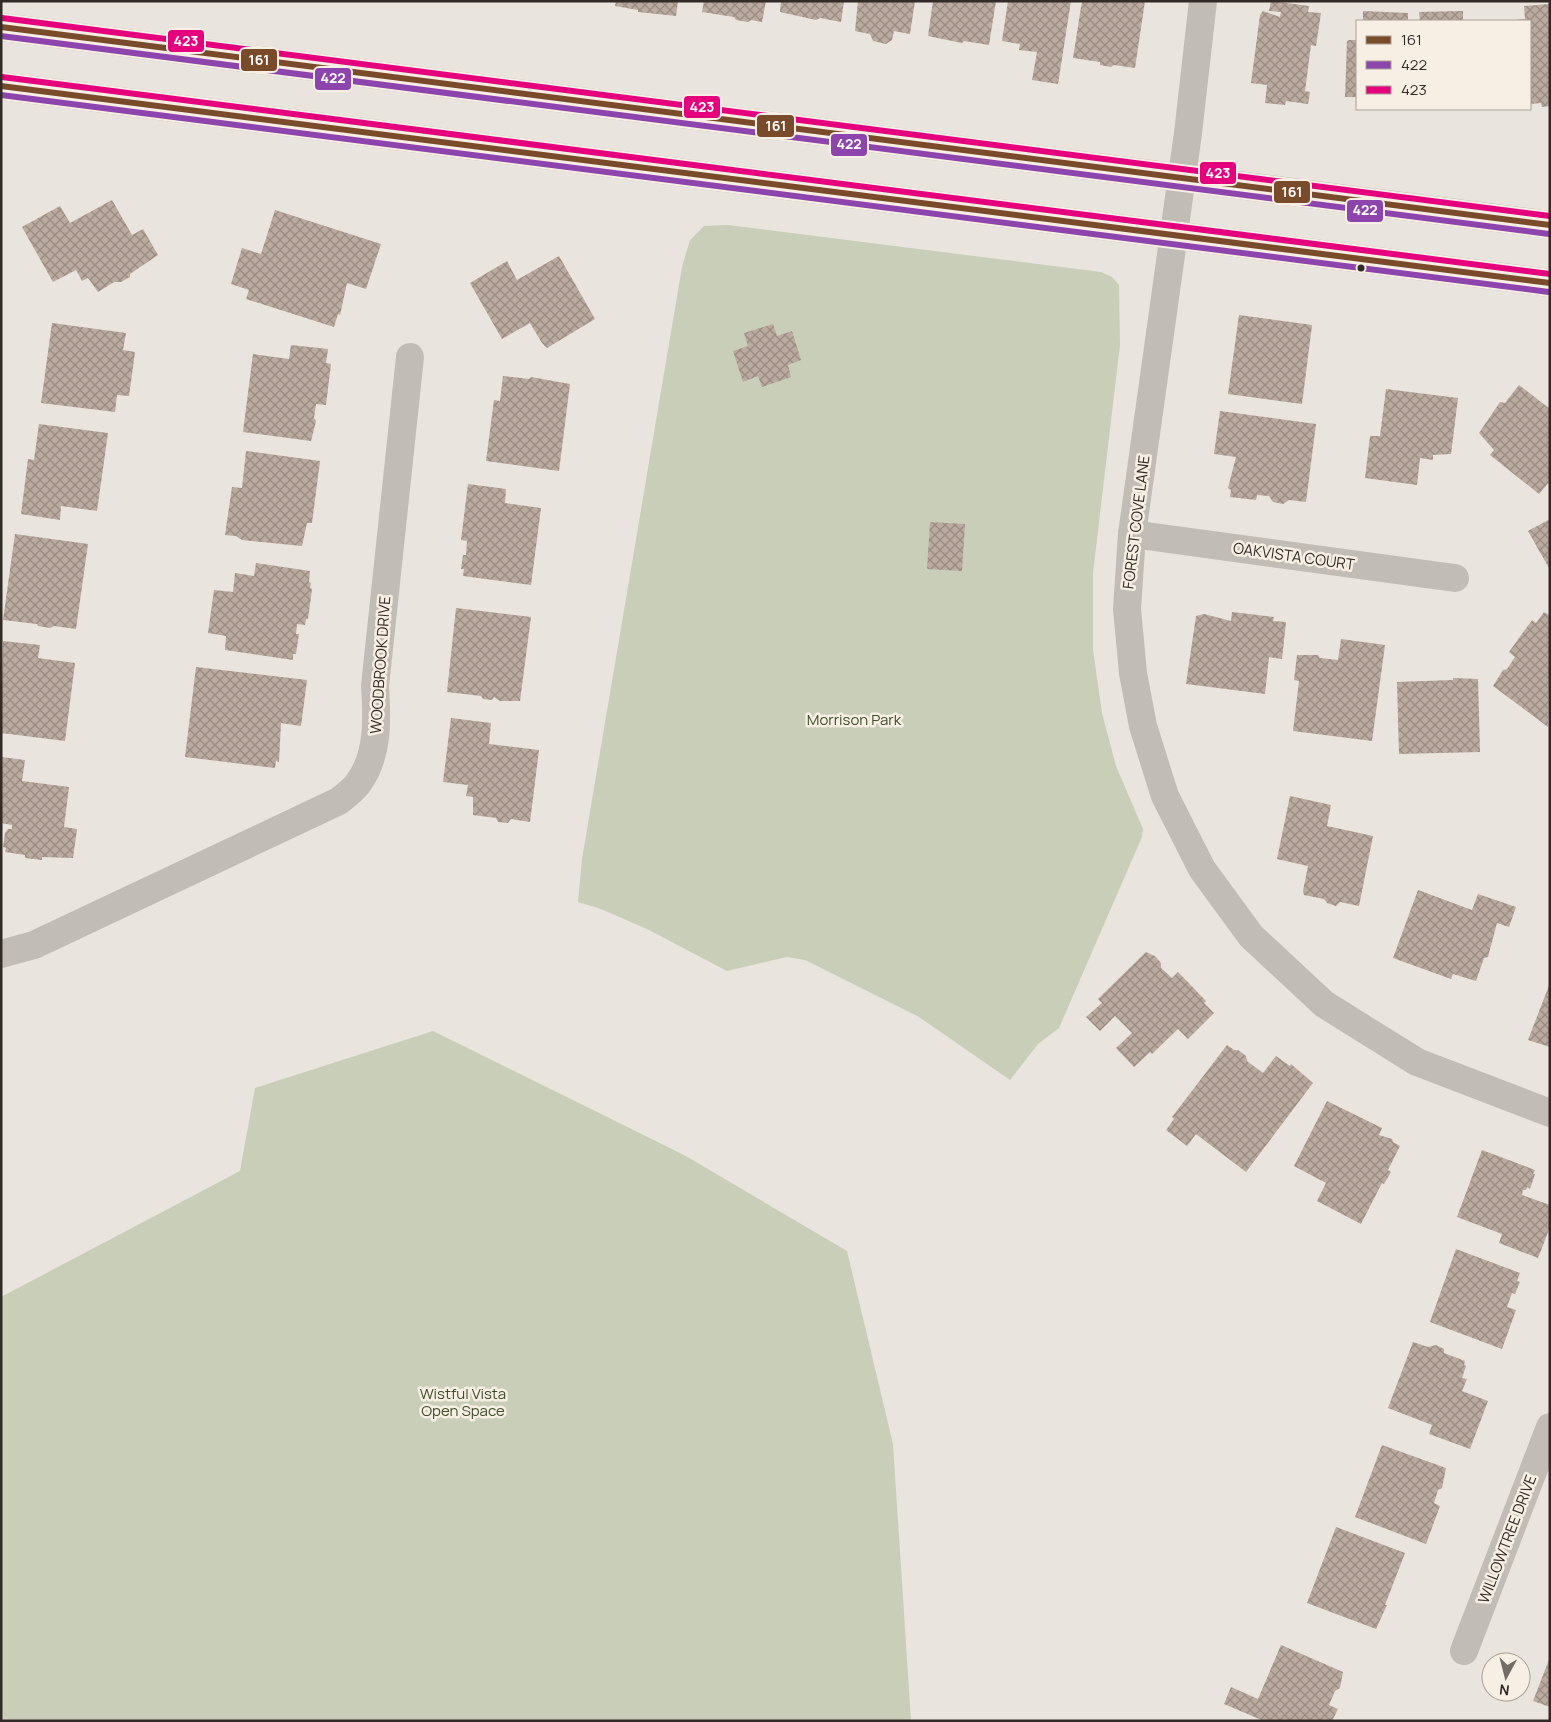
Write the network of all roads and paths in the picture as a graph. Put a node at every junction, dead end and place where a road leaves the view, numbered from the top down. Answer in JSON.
{"nodes":[{"id":1,"x":1204,"y":1,"type":"edge"},
{"id":2,"x":1,"y":27,"type":"edge"},
{"id":3,"x":1,"y":86,"type":"edge"},
{"id":4,"x":1181,"y":180,"type":"junction"},
{"id":5,"x":1550,"y":225,"type":"edge"},
{"id":6,"x":1174,"y":235,"type":"junction"},
{"id":7,"x":1550,"y":283,"type":"edge"},
{"id":8,"x":410,"y":357,"type":"dead end"},
{"id":9,"x":1132,"y":534,"type":"junction"},
{"id":10,"x":1456,"y":578,"type":"dead end"},
{"id":11,"x":1,"y":954,"type":"edge"},
{"id":12,"x":1550,"y":1113,"type":"edge"},
{"id":13,"x":1550,"y":1427,"type":"edge"},
{"id":14,"x":1464,"y":1651,"type":"dead end"}],
"edges":[{"from":1,"to":4,"type":"street","name":"FOREST COVE LANE"},
{"from":2,"to":4,"type":"main road"},
{"from":3,"to":6,"type":"main road"},
{"from":4,"to":5,"type":"main road"},
{"from":4,"to":6,"type":"street","name":"FOREST COVE LANE"},
{"from":6,"to":7,"type":"main road"},
{"from":6,"to":9,"type":"street","name":"FOREST COVE LANE"},
{"from":8,"to":11,"type":"street","name":"WOODBROOK DRIVE"},
{"from":9,"to":10,"type":"street","name":"OAKVISTA COURT"},
{"from":9,"to":12,"type":"street","name":"FOREST COVE LANE"},
{"from":13,"to":14,"type":"street","name":"WILLOWTREE DRIVE"}]}
